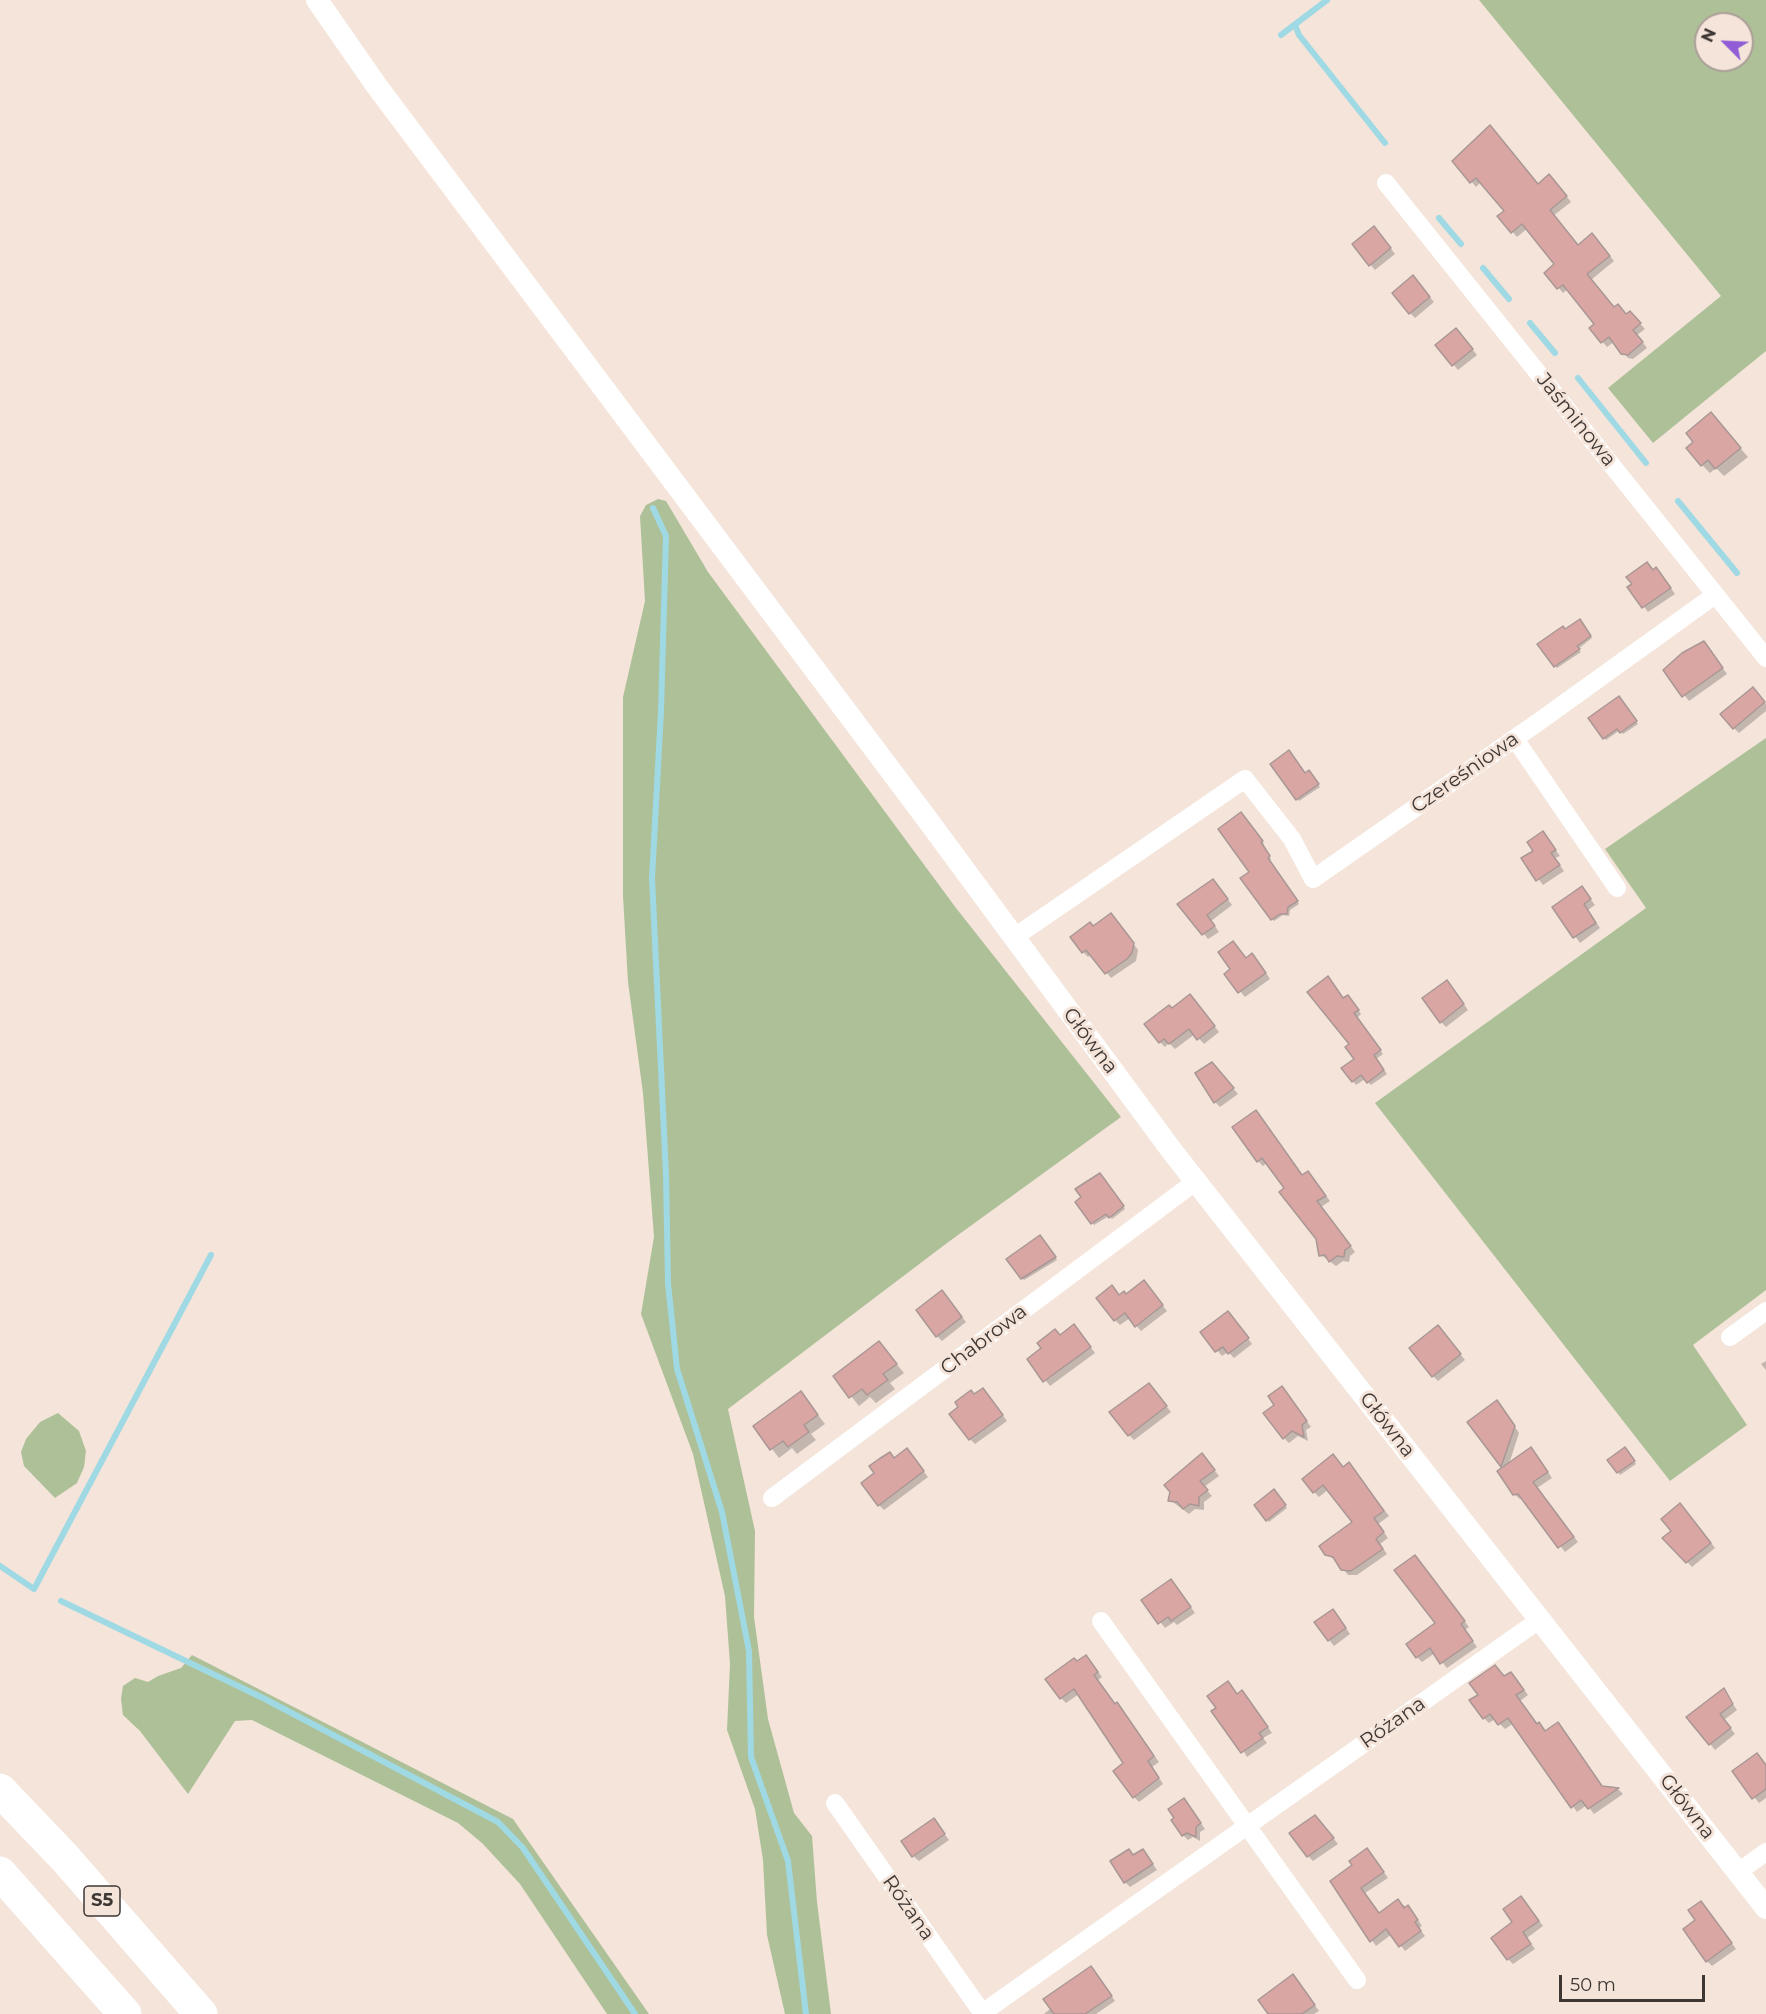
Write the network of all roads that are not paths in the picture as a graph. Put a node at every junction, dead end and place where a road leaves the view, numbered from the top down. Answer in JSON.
{"nodes":[{"id":1,"x":317,"y":0,"type":"edge"},
{"id":2,"x":1386,"y":183,"type":"dead end"},
{"id":3,"x":1715,"y":595,"type":"junction"},
{"id":4,"x":1766,"y":658,"type":"edge"},
{"id":5,"x":1515,"y":739,"type":"junction"},
{"id":6,"x":1617,"y":888,"type":"dead end"},
{"id":7,"x":1013,"y":939,"type":"junction"},
{"id":8,"x":1195,"y":1182,"type":"junction"},
{"id":9,"x":1766,"y":1311,"type":"edge"},
{"id":10,"x":1730,"y":1337,"type":"dead end"},
{"id":11,"x":772,"y":1498,"type":"dead end"},
{"id":12,"x":1539,"y":1620,"type":"junction"},
{"id":13,"x":1101,"y":1622,"type":"dead end"},
{"id":14,"x":0,"y":1790,"type":"edge"},
{"id":15,"x":835,"y":1803,"type":"dead end"},
{"id":16,"x":1246,"y":1825,"type":"junction"},
{"id":17,"x":1766,"y":1852,"type":"edge"},
{"id":18,"x":1738,"y":1872,"type":"junction"},
{"id":19,"x":0,"y":1873,"type":"edge"},
{"id":20,"x":1766,"y":1908,"type":"edge"},
{"id":21,"x":1357,"y":1980,"type":"dead end"},
{"id":22,"x":982,"y":2013,"type":"edge"},
{"id":23,"x":125,"y":2014,"type":"edge"},
{"id":24,"x":201,"y":2014,"type":"edge"}],
"edges":[{"from":1,"to":7,"type":"street","name":"Główna"},
{"from":2,"to":3,"type":"street","name":"Jaśminowa"},
{"from":3,"to":4,"type":"street","name":"Jaśminowa"},
{"from":3,"to":5,"type":"street","name":"Czereśniowa"},
{"from":5,"to":6,"type":"street"},
{"from":5,"to":7,"type":"street","name":"Czereśniowa"},
{"from":7,"to":8,"type":"street","name":"Główna"},
{"from":8,"to":11,"type":"street","name":"Chabrowa"},
{"from":8,"to":12,"type":"street","name":"Główna"},
{"from":9,"to":10,"type":"street"},
{"from":12,"to":16,"type":"street","name":"Różana"},
{"from":12,"to":18,"type":"street","name":"Główna"},
{"from":13,"to":16,"type":"street"},
{"from":14,"to":24,"type":"highway","number":"S5"},
{"from":15,"to":22,"type":"street","name":"Różana"},
{"from":16,"to":21,"type":"street"},
{"from":16,"to":22,"type":"street","name":"Różana"},
{"from":17,"to":18,"type":"street"},
{"from":18,"to":20,"type":"street","name":"Główna"},
{"from":19,"to":23,"type":"highway"}]}
